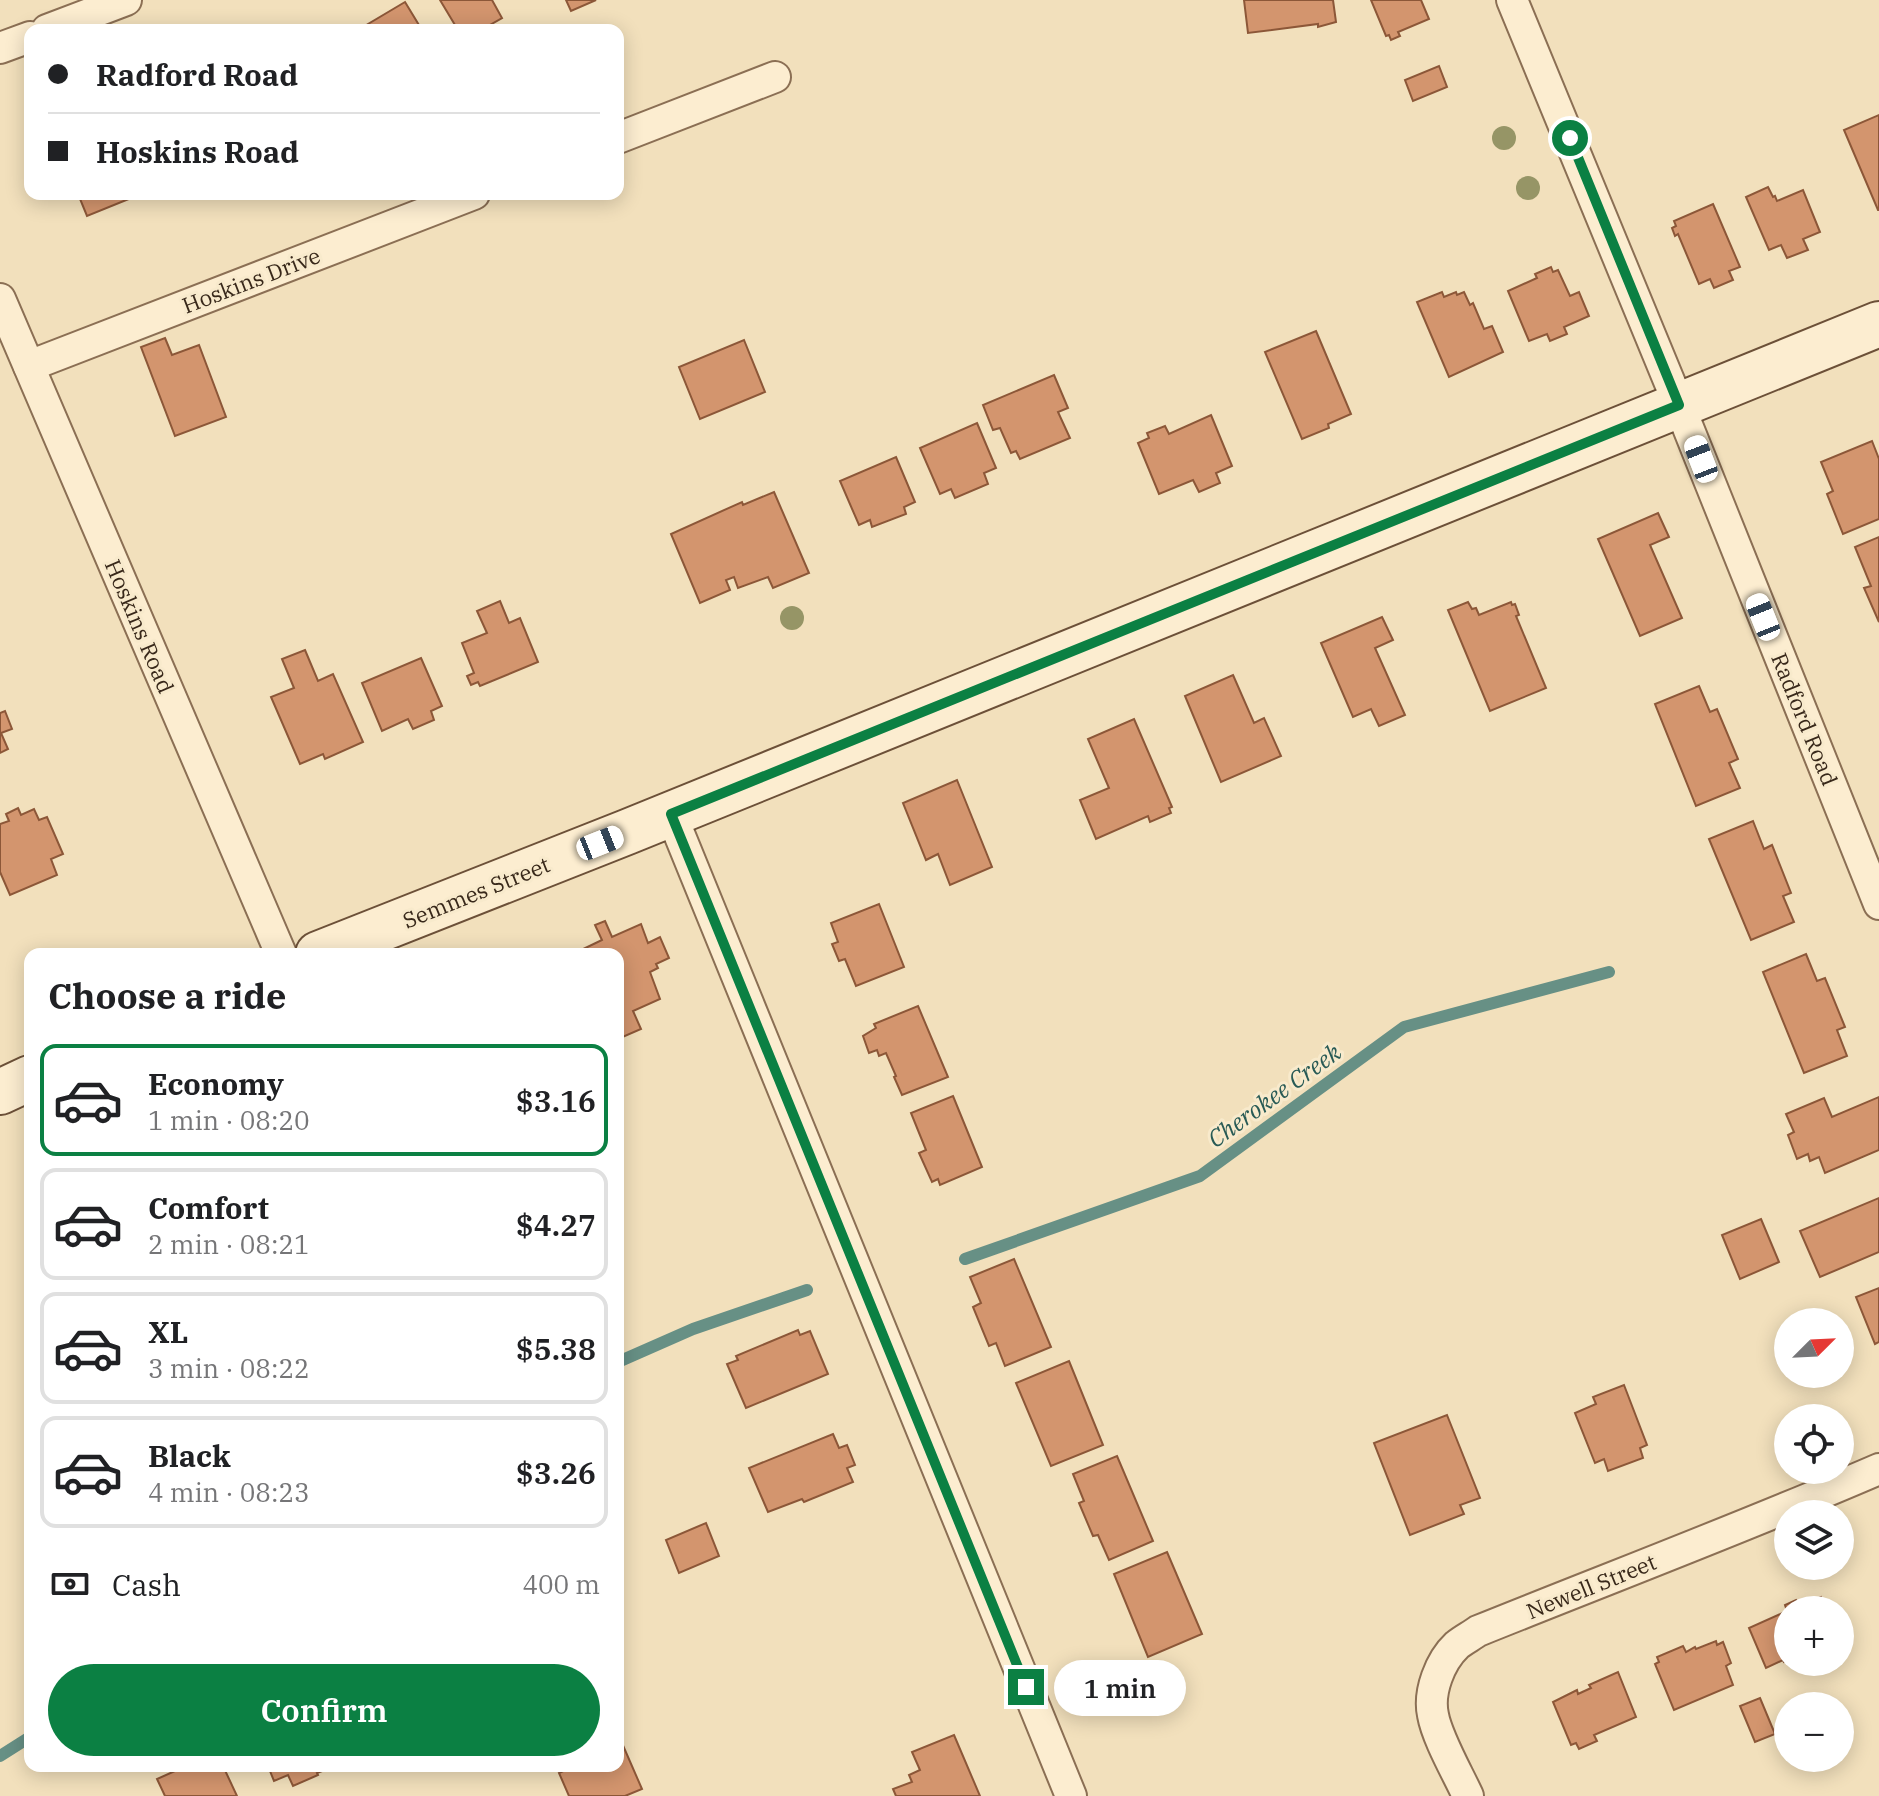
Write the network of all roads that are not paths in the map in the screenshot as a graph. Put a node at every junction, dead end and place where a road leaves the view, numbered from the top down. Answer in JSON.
{"nodes":[{"id":1,"x":126,"y":0,"type":"edge"},
{"id":2,"x":1512,"y":0,"type":"edge"},
{"id":3,"x":63,"y":24,"type":"edge"},
{"id":4,"x":24,"y":39,"type":"edge"},
{"id":5,"x":0,"y":48,"type":"edge"},
{"id":6,"x":775,"y":77,"type":"dead end"},
{"id":7,"x":624,"y":136,"type":"edge"},
{"id":8,"x":458,"y":200,"type":"edge"},
{"id":9,"x":0,"y":299,"type":"edge"},
{"id":10,"x":1879,"y":324,"type":"edge"},
{"id":11,"x":29,"y":366,"type":"junction"},
{"id":12,"x":1679,"y":405,"type":"junction"},
{"id":13,"x":671,"y":814,"type":"junction"},
{"id":14,"x":1879,"y":904,"type":"edge"},
{"id":15,"x":278,"y":948,"type":"edge"},
{"id":16,"x":333,"y":948,"type":"edge"},
{"id":17,"x":24,"y":1081,"type":"edge"},
{"id":18,"x":0,"y":1092,"type":"edge"},
{"id":19,"x":1879,"y":1469,"type":"edge"},
{"id":20,"x":1071,"y":1796,"type":"edge"},
{"id":21,"x":1468,"y":1796,"type":"edge"}],
"edges":[{"from":1,"to":3,"type":"street"},
{"from":2,"to":12,"type":"street","name":"Radford Road"},
{"from":4,"to":5,"type":"street"},
{"from":6,"to":7,"type":"street"},
{"from":8,"to":11,"type":"street","name":"Hoskins Drive"},
{"from":9,"to":11,"type":"street","name":"Hoskins Road"},
{"from":10,"to":12,"type":"main road","name":"Semmes Street"},
{"from":11,"to":15,"type":"street","name":"Hoskins Road"},
{"from":12,"to":13,"type":"main road","name":"Semmes Street"},
{"from":12,"to":14,"type":"street","name":"Radford Road"},
{"from":13,"to":16,"type":"main road","name":"Semmes Street"},
{"from":13,"to":20,"type":"street"},
{"from":17,"to":18,"type":"main road"},
{"from":19,"to":21,"type":"street","name":"Newell Street"}]}
